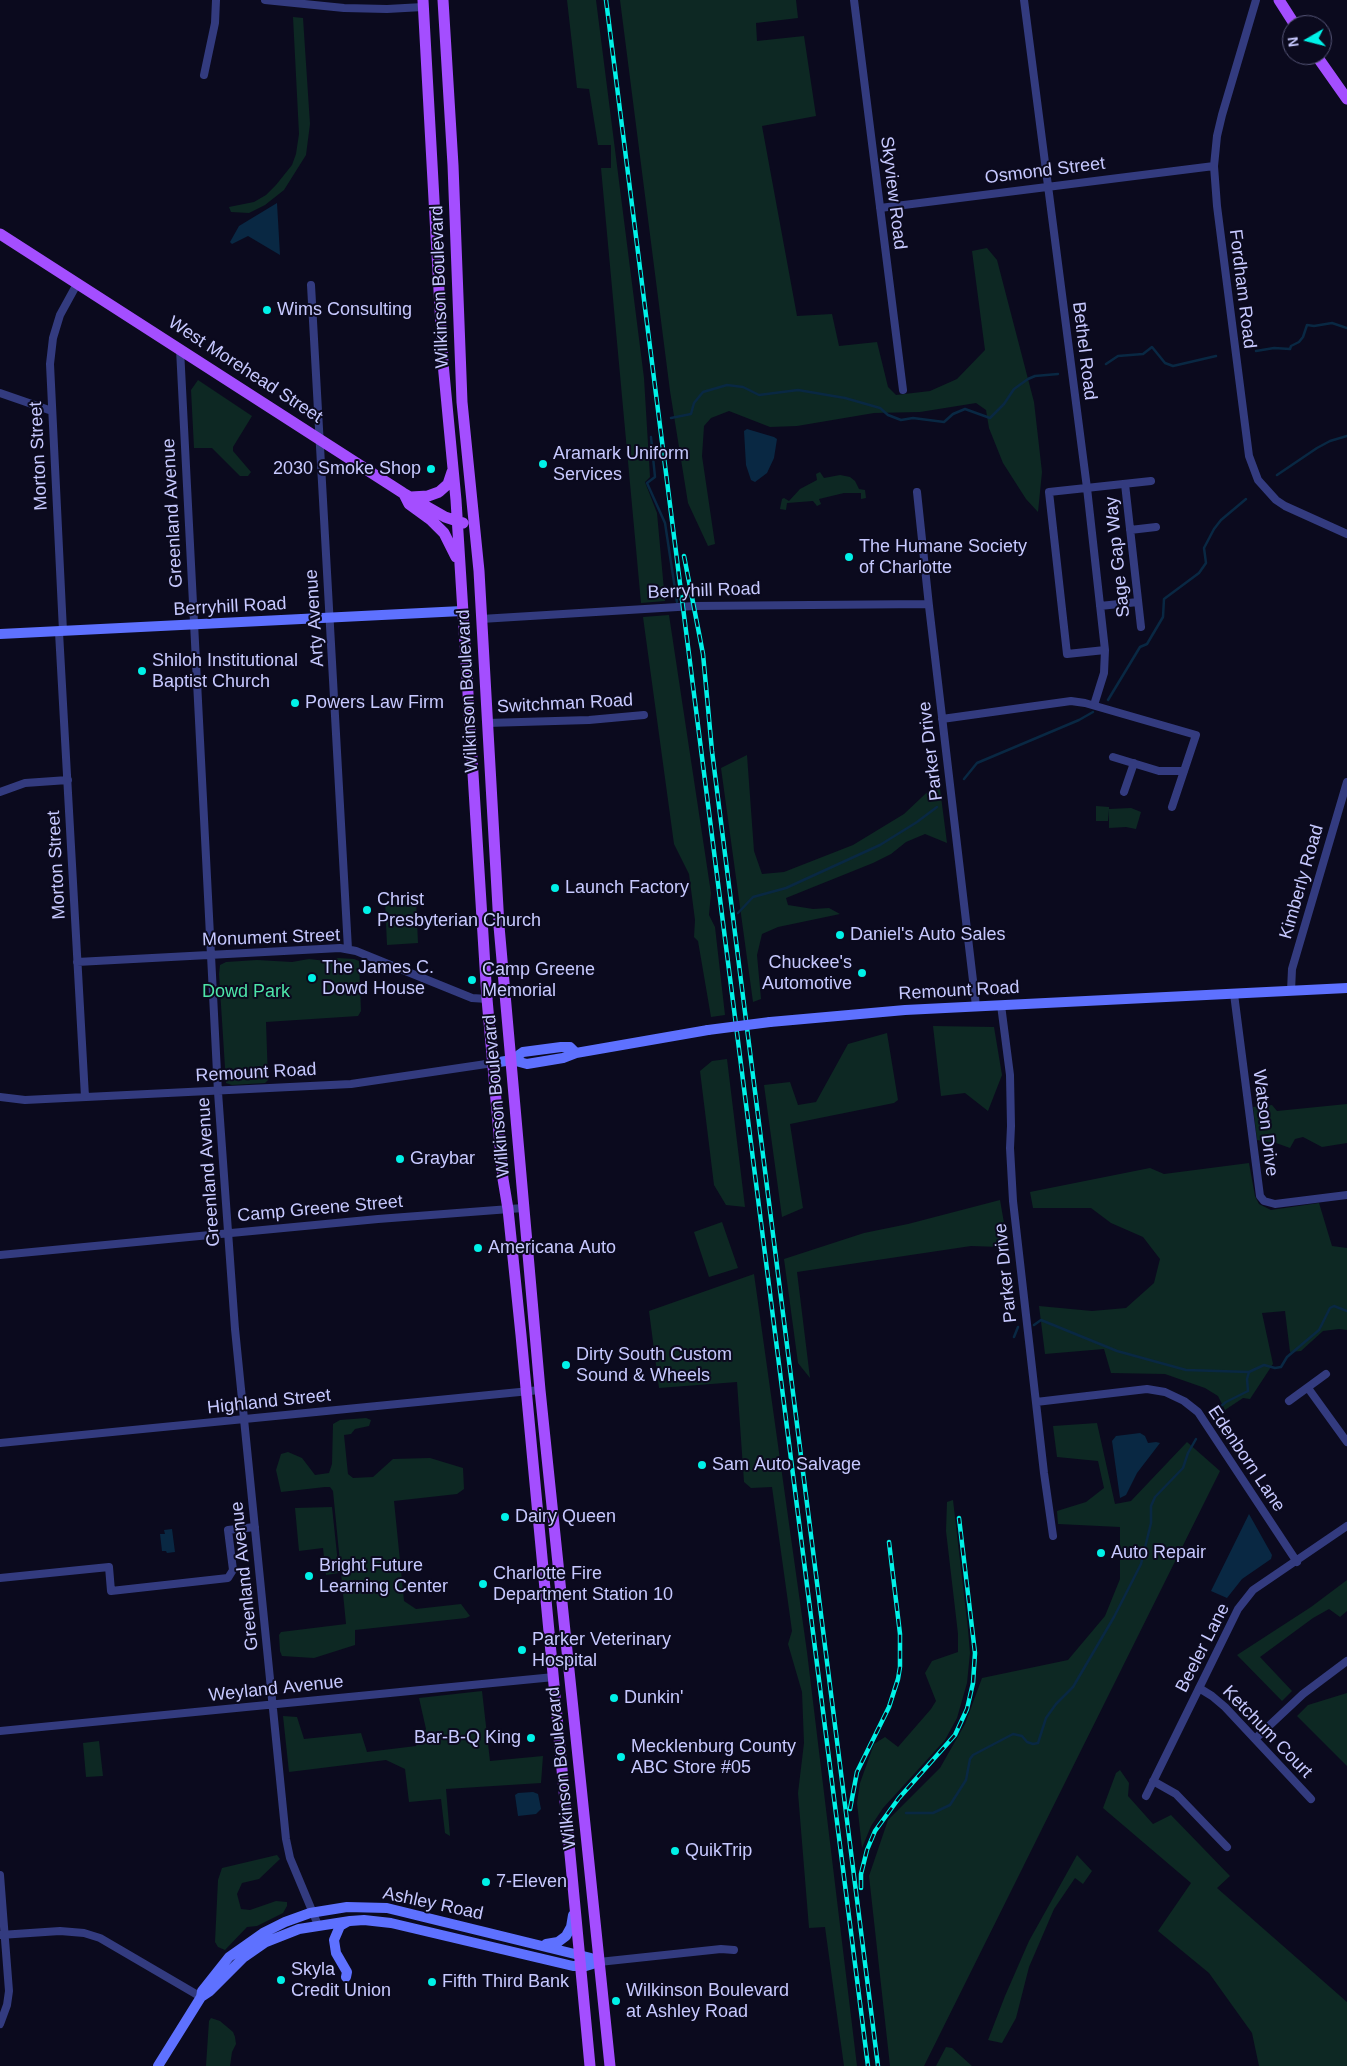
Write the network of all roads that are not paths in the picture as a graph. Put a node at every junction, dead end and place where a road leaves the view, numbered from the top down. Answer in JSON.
{"nodes":[{"id":1,"x":216,"y":0,"type":"edge"},
{"id":2,"x":265,"y":0,"type":"edge"},
{"id":3,"x":443,"y":0,"type":"edge"},
{"id":4,"x":854,"y":0,"type":"edge"},
{"id":5,"x":1024,"y":0,"type":"edge"},
{"id":6,"x":1256,"y":0,"type":"edge"},
{"id":7,"x":1279,"y":0,"type":"edge"},
{"id":8,"x":423,"y":4,"type":"edge"},
{"id":9,"x":1289,"y":15,"type":"edge"},
{"id":10,"x":1323,"y":65,"type":"edge"},
{"id":11,"x":204,"y":75,"type":"dead end"},
{"id":12,"x":1347,"y":99,"type":"edge"},
{"id":13,"x":1214,"y":166,"type":"junction"},
{"id":14,"x":1048,"y":186,"type":"junction"},
{"id":15,"x":880,"y":208,"type":"junction"},
{"id":16,"x":0,"y":234,"type":"edge"},
{"id":17,"x":77,"y":284,"type":"junction"},
{"id":18,"x":311,"y":285,"type":"dead end"},
{"id":19,"x":180,"y":349,"type":"junction"},
{"id":20,"x":902,"y":390,"type":"dead end"},
{"id":21,"x":0,"y":394,"type":"edge"},
{"id":22,"x":52,"y":411,"type":"junction"},
{"id":23,"x":320,"y":439,"type":"junction"},
{"id":24,"x":452,"y":460,"type":"junction"},
{"id":25,"x":1151,"y":481,"type":"dead end"},
{"id":26,"x":1125,"y":484,"type":"junction"},
{"id":27,"x":1087,"y":488,"type":"junction"},
{"id":28,"x":918,"y":492,"type":"dead end"},
{"id":29,"x":407,"y":495,"type":"junction"},
{"id":30,"x":457,"y":522,"type":"junction"},
{"id":31,"x":475,"y":523,"type":"junction"},
{"id":32,"x":1156,"y":527,"type":"dead end"},
{"id":33,"x":1130,"y":530,"type":"junction"},
{"id":34,"x":1347,"y":534,"type":"edge"},
{"id":35,"x":460,"y":576,"type":"junction"},
{"id":36,"x":1138,"y":602,"type":"junction"},
{"id":37,"x":928,"y":604,"type":"junction"},
{"id":38,"x":1100,"y":606,"type":"junction"},
{"id":39,"x":462,"y":611,"type":"junction"},
{"id":40,"x":330,"y":618,"type":"junction"},
{"id":41,"x":481,"y":619,"type":"junction"},
{"id":42,"x":194,"y":624,"type":"junction"},
{"id":43,"x":1141,"y":627,"type":"dead end"},
{"id":44,"x":61,"y":632,"type":"junction"},
{"id":45,"x":0,"y":634,"type":"edge"},
{"id":46,"x":1105,"y":650,"type":"junction"},
{"id":47,"x":1094,"y":705,"type":"junction"},
{"id":48,"x":644,"y":715,"type":"dead end"},
{"id":49,"x":942,"y":719,"type":"junction"},
{"id":50,"x":487,"y":723,"type":"junction"},
{"id":51,"x":1113,"y":758,"type":"dead end"},
{"id":52,"x":1134,"y":764,"type":"junction"},
{"id":53,"x":1184,"y":771,"type":"junction"},
{"id":54,"x":68,"y":780,"type":"junction"},
{"id":55,"x":1347,"y":782,"type":"edge"},
{"id":56,"x":0,"y":792,"type":"edge"},
{"id":57,"x":1124,"y":792,"type":"dead end"},
{"id":58,"x":1172,"y":807,"type":"dead end"},
{"id":59,"x":348,"y":949,"type":"junction"},
{"id":60,"x":212,"y":954,"type":"junction"},
{"id":61,"x":77,"y":962,"type":"junction"},
{"id":62,"x":1347,"y":988,"type":"edge"},
{"id":63,"x":1291,"y":991,"type":"junction"},
{"id":64,"x":1234,"y":994,"type":"junction"},
{"id":65,"x":487,"y":999,"type":"junction"},
{"id":66,"x":976,"y":1006,"type":"junction"},
{"id":67,"x":1001,"y":1006,"type":"junction"},
{"id":68,"x":512,"y":1060,"type":"junction"},
{"id":69,"x":493,"y":1063,"type":"junction"},
{"id":70,"x":218,"y":1092,"type":"junction"},
{"id":71,"x":0,"y":1097,"type":"edge"},
{"id":72,"x":85,"y":1097,"type":"junction"},
{"id":73,"x":1347,"y":1195,"type":"edge"},
{"id":74,"x":523,"y":1208,"type":"junction"},
{"id":75,"x":508,"y":1210,"type":"junction"},
{"id":76,"x":227,"y":1232,"type":"junction"},
{"id":77,"x":0,"y":1255,"type":"edge"},
{"id":78,"x":1326,"y":1374,"type":"dead end"},
{"id":79,"x":1308,"y":1388,"type":"junction"},
{"id":80,"x":540,"y":1390,"type":"junction"},
{"id":81,"x":527,"y":1392,"type":"junction"},
{"id":82,"x":1289,"y":1401,"type":"dead end"},
{"id":83,"x":1036,"y":1402,"type":"junction"},
{"id":84,"x":244,"y":1419,"type":"junction"},
{"id":85,"x":1347,"y":1442,"type":"edge"},
{"id":86,"x":0,"y":1443,"type":"edge"},
{"id":87,"x":1347,"y":1526,"type":"edge"},
{"id":88,"x":255,"y":1527,"type":"junction"},
{"id":89,"x":1053,"y":1536,"type":"dead end"},
{"id":90,"x":1297,"y":1562,"type":"junction"},
{"id":91,"x":0,"y":1578,"type":"edge"},
{"id":92,"x":546,"y":1593,"type":"junction"},
{"id":93,"x":1347,"y":1661,"type":"edge"},
{"id":94,"x":570,"y":1675,"type":"junction"},
{"id":95,"x":554,"y":1677,"type":"junction"},
{"id":96,"x":1199,"y":1688,"type":"junction"},
{"id":97,"x":273,"y":1704,"type":"junction"},
{"id":98,"x":0,"y":1731,"type":"edge"},
{"id":99,"x":1254,"y":1738,"type":"junction"},
{"id":100,"x":578,"y":1768,"type":"junction"},
{"id":101,"x":1154,"y":1781,"type":"junction"},
{"id":102,"x":1146,"y":1796,"type":"dead end"},
{"id":103,"x":1311,"y":1799,"type":"dead end"},
{"id":104,"x":1227,"y":1847,"type":"dead end"},
{"id":105,"x":0,"y":1875,"type":"edge"},
{"id":106,"x":575,"y":1908,"type":"junction"},
{"id":107,"x":312,"y":1912,"type":"junction"},
{"id":108,"x":350,"y":1921,"type":"junction"},
{"id":109,"x":318,"y":1925,"type":"junction"},
{"id":110,"x":2,"y":1935,"type":"edge"},
{"id":111,"x":532,"y":1943,"type":"junction"},
{"id":112,"x":734,"y":1950,"type":"dead end"},
{"id":113,"x":581,"y":1961,"type":"junction"},
{"id":114,"x":599,"y":1962,"type":"junction"},
{"id":115,"x":346,"y":1977,"type":"dead end"},
{"id":116,"x":201,"y":1997,"type":"junction"},
{"id":117,"x":0,"y":2024,"type":"edge"},
{"id":118,"x":158,"y":2066,"type":"edge"},
{"id":119,"x":590,"y":2066,"type":"edge"},
{"id":120,"x":610,"y":2066,"type":"edge"}],
"edges":[{"from":1,"to":11,"type":"street"},
{"from":2,"to":8,"type":"street"},
{"from":3,"to":31,"type":"main road","name":"Wilkinson Boulevard"},
{"from":4,"to":15,"type":"street","name":"Skyview Road"},
{"from":5,"to":14,"type":"street","name":"Bethel Road"},
{"from":6,"to":13,"type":"street","name":"Fordham Road"},
{"from":7,"to":9,"type":"main road"},
{"from":8,"to":24,"type":"main road","name":"Wilkinson Boulevard"},
{"from":10,"to":12,"type":"main road"},
{"from":13,"to":14,"type":"street","name":"Osmond Street"},
{"from":13,"to":34,"type":"street","name":"Fordham Road"},
{"from":14,"to":15,"type":"street","name":"Osmond Street"},
{"from":14,"to":27,"type":"street","name":"Bethel Road"},
{"from":15,"to":20,"type":"street","name":"Skyview Road"},
{"from":16,"to":17,"type":"main road","name":"West Morehead Street"},
{"from":17,"to":19,"type":"main road","name":"West Morehead Street"},
{"from":17,"to":22,"type":"street","name":"Morton Street"},
{"from":18,"to":23,"type":"street","name":"Arty Avenue"},
{"from":19,"to":23,"type":"main road","name":"West Morehead Street"},
{"from":19,"to":42,"type":"street","name":"Greenland Avenue"},
{"from":21,"to":22,"type":"street"},
{"from":22,"to":44,"type":"street","name":"Morton Street"},
{"from":23,"to":29,"type":"main road","name":"West Morehead Street"},
{"from":23,"to":40,"type":"street","name":"Arty Avenue"},
{"from":24,"to":29,"type":"main road"},
{"from":24,"to":30,"type":"main road","name":"Wilkinson Boulevard"},
{"from":25,"to":26,"type":"street"},
{"from":26,"to":27,"type":"street"},
{"from":26,"to":33,"type":"street","name":"Sage Gap Way"},
{"from":27,"to":38,"type":"street","name":"Bethel Road"},
{"from":27,"to":46,"type":"street"},
{"from":28,"to":37,"type":"street","name":"Parker Drive"},
{"from":29,"to":30,"type":"main road","name":"West Morehead Street"},
{"from":29,"to":35,"type":"main road"},
{"from":30,"to":31,"type":"main road","name":"West Morehead Street"},
{"from":30,"to":35,"type":"main road","name":"Wilkinson Boulevard"},
{"from":31,"to":41,"type":"main road","name":"Wilkinson Boulevard"},
{"from":32,"to":33,"type":"street"},
{"from":33,"to":36,"type":"street","name":"Sage Gap Way"},
{"from":35,"to":39,"type":"main road","name":"Wilkinson Boulevard"},
{"from":36,"to":38,"type":"street"},
{"from":36,"to":43,"type":"street","name":"Sage Gap Way"},
{"from":37,"to":41,"type":"street","name":"Berryhill Road"},
{"from":37,"to":49,"type":"street","name":"Parker Drive"},
{"from":38,"to":46,"type":"street","name":"Bethel Road"},
{"from":39,"to":40,"type":"street","name":"Berryhill Road"},
{"from":39,"to":65,"type":"main road","name":"Wilkinson Boulevard"},
{"from":40,"to":42,"type":"street","name":"Berryhill Road"},
{"from":40,"to":59,"type":"street","name":"Arty Avenue"},
{"from":41,"to":50,"type":"main road","name":"Wilkinson Boulevard"},
{"from":42,"to":44,"type":"street","name":"Berryhill Road"},
{"from":42,"to":60,"type":"street","name":"Greenland Avenue"},
{"from":44,"to":45,"type":"street","name":"Berryhill Road"},
{"from":44,"to":54,"type":"street","name":"Morton Street"},
{"from":46,"to":47,"type":"street","name":"Bethel Road"},
{"from":47,"to":49,"type":"street"},
{"from":47,"to":53,"type":"street"},
{"from":48,"to":50,"type":"street","name":"Switchman Road"},
{"from":49,"to":66,"type":"street","name":"Parker Drive"},
{"from":50,"to":68,"type":"main road","name":"Wilkinson Boulevard"},
{"from":51,"to":52,"type":"street"},
{"from":52,"to":53,"type":"street"},
{"from":52,"to":57,"type":"street"},
{"from":53,"to":58,"type":"street"},
{"from":54,"to":56,"type":"street"},
{"from":54,"to":61,"type":"street","name":"Morton Street"},
{"from":55,"to":63,"type":"street","name":"Kimberly Road"},
{"from":59,"to":60,"type":"street","name":"Monument Street"},
{"from":59,"to":65,"type":"street","name":"Monument Street"},
{"from":60,"to":61,"type":"street","name":"Monument Street"},
{"from":60,"to":70,"type":"street","name":"Greenland Avenue"},
{"from":61,"to":72,"type":"street","name":"Morton Street"},
{"from":62,"to":63,"type":"street","name":"Remount Road"},
{"from":63,"to":64,"type":"street","name":"Remount Road"},
{"from":64,"to":67,"type":"street","name":"Remount Road"},
{"from":64,"to":73,"type":"street","name":"Watson Drive"},
{"from":65,"to":69,"type":"main road","name":"Wilkinson Boulevard"},
{"from":66,"to":67,"type":"street","name":"Remount Road"},
{"from":66,"to":68,"type":"street","name":"Remount Road","bridge":true},
{"from":67,"to":83,"type":"street","name":"Parker Drive"},
{"from":68,"to":69,"type":"street","name":"Remount Road"},
{"from":68,"to":74,"type":"main road","name":"Wilkinson Boulevard"},
{"from":69,"to":70,"type":"street","name":"Remount Road"},
{"from":69,"to":75,"type":"main road","name":"Wilkinson Boulevard"},
{"from":70,"to":72,"type":"street","name":"Remount Road"},
{"from":70,"to":76,"type":"street","name":"Greenland Avenue"},
{"from":71,"to":72,"type":"street","name":"Remount Road"},
{"from":74,"to":75,"type":"street","name":"Camp Greene Street"},
{"from":74,"to":80,"type":"main road","name":"Wilkinson Boulevard"},
{"from":75,"to":76,"type":"street","name":"Camp Greene Street"},
{"from":75,"to":81,"type":"main road","name":"Wilkinson Boulevard"},
{"from":76,"to":77,"type":"street","name":"Camp Greene Street"},
{"from":76,"to":84,"type":"street","name":"Greenland Avenue"},
{"from":78,"to":79,"type":"street"},
{"from":79,"to":82,"type":"street"},
{"from":79,"to":85,"type":"street"},
{"from":80,"to":81,"type":"street","name":"Highland Street"},
{"from":80,"to":94,"type":"main road","name":"Wilkinson Boulevard"},
{"from":81,"to":84,"type":"street","name":"Highland Street"},
{"from":81,"to":92,"type":"main road","name":"Wilkinson Boulevard"},
{"from":83,"to":89,"type":"street","name":"Parker Drive"},
{"from":83,"to":90,"type":"street","name":"Edenborn Lane"},
{"from":84,"to":86,"type":"street","name":"Highland Street"},
{"from":84,"to":88,"type":"street","name":"Greenland Avenue"},
{"from":87,"to":90,"type":"street","name":"Beeler Lane"},
{"from":88,"to":91,"type":"street"},
{"from":88,"to":97,"type":"street","name":"Greenland Avenue"},
{"from":90,"to":96,"type":"street","name":"Beeler Lane"},
{"from":92,"to":94,"type":"main road"},
{"from":92,"to":95,"type":"main road","name":"Wilkinson Boulevard"},
{"from":93,"to":99,"type":"street"},
{"from":94,"to":100,"type":"main road","name":"Wilkinson Boulevard"},
{"from":95,"to":97,"type":"street","name":"Weyland Avenue"},
{"from":95,"to":100,"type":"main road"},
{"from":95,"to":106,"type":"main road","name":"Wilkinson Boulevard"},
{"from":96,"to":99,"type":"street","name":"Ketchum Court"},
{"from":96,"to":101,"type":"street","name":"Beeler Lane"},
{"from":97,"to":98,"type":"street","name":"Weyland Avenue"},
{"from":97,"to":107,"type":"street","name":"Greenland Avenue"},
{"from":99,"to":103,"type":"street","name":"Ketchum Court"},
{"from":100,"to":114,"type":"main road","name":"Wilkinson Boulevard"},
{"from":101,"to":102,"type":"street","name":"Beeler Lane"},
{"from":101,"to":104,"type":"street"},
{"from":105,"to":110,"type":"street"},
{"from":106,"to":111,"type":"street"},
{"from":106,"to":113,"type":"main road","name":"Wilkinson Boulevard"},
{"from":107,"to":109,"type":"street","name":"Greenland Avenue"},
{"from":107,"to":111,"type":"street","name":"Ashley Road"},
{"from":107,"to":116,"type":"street","name":"Ashley Road"},
{"from":108,"to":109,"type":"street","name":"Ashley Road"},
{"from":108,"to":113,"type":"street","name":"Ashley Road"},
{"from":108,"to":115,"type":"street"},
{"from":109,"to":116,"type":"street","name":"Ashley Road"},
{"from":110,"to":116,"type":"street"},
{"from":110,"to":117,"type":"street"},
{"from":111,"to":113,"type":"street","name":"Ashley Road"},
{"from":112,"to":114,"type":"street","name":"Ashley Road"},
{"from":113,"to":114,"type":"street","name":"Ashley Road"},
{"from":113,"to":119,"type":"main road","name":"Wilkinson Boulevard"},
{"from":114,"to":120,"type":"main road","name":"Wilkinson Boulevard"},
{"from":116,"to":118,"type":"street","name":"Ashley Road"}]}
